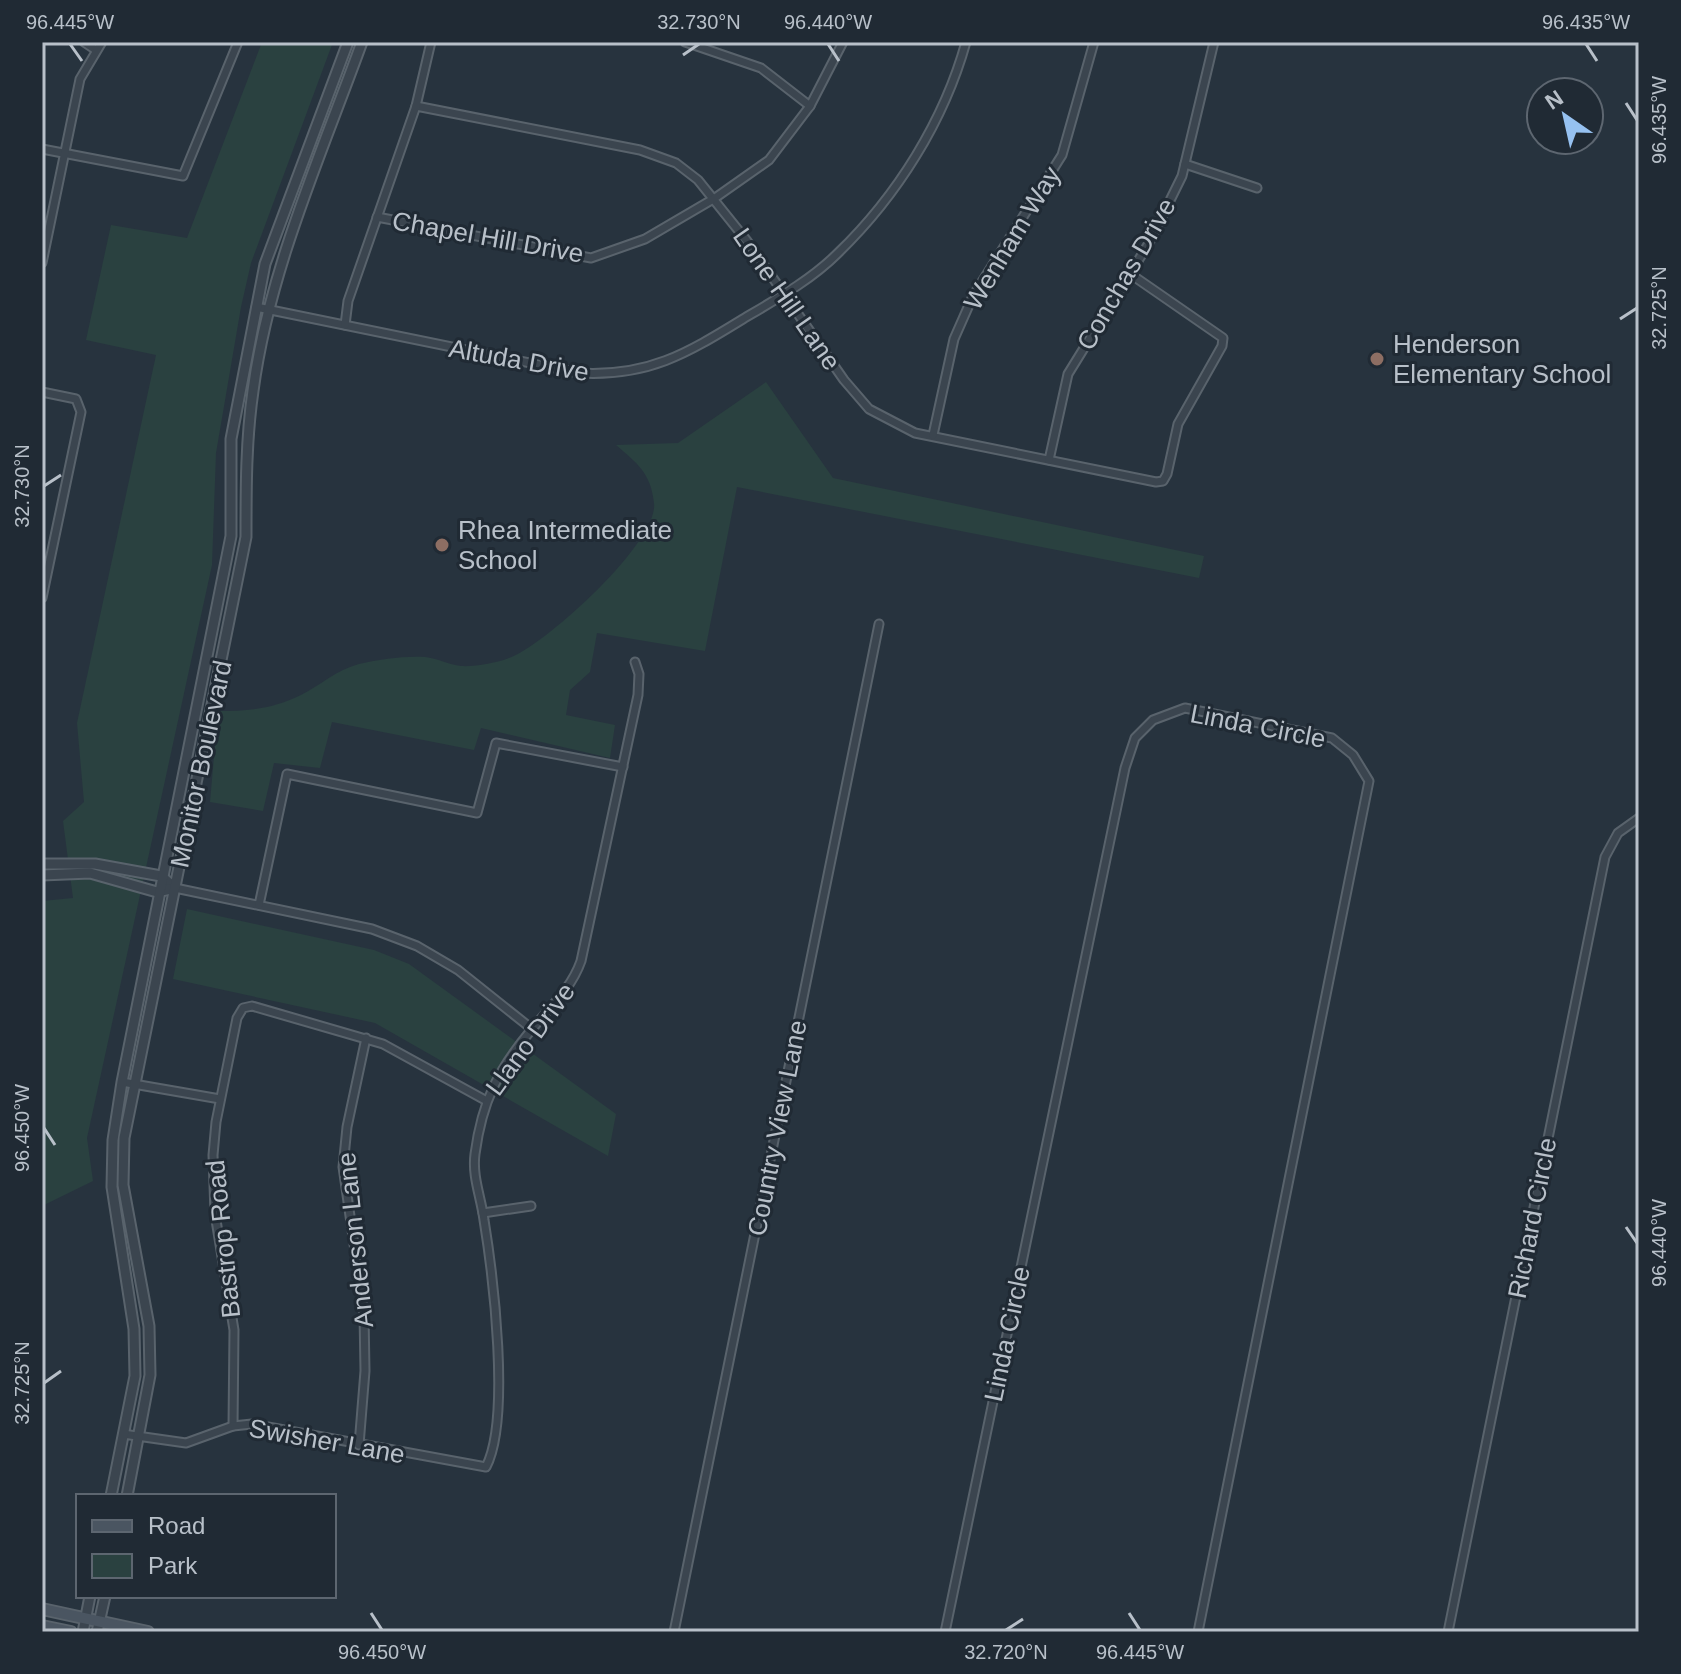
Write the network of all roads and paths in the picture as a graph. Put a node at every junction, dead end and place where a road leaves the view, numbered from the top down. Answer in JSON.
{"nodes":[{"id":1,"x":84,"y":42,"type":"edge"},
{"id":2,"x":102,"y":42,"type":"edge"},
{"id":3,"x":238,"y":42,"type":"edge"},
{"id":4,"x":348,"y":42,"type":"edge"},
{"id":5,"x":362,"y":42,"type":"edge"},
{"id":6,"x":431,"y":42,"type":"edge"},
{"id":7,"x":685,"y":42,"type":"edge"},
{"id":8,"x":843,"y":42,"type":"edge"},
{"id":9,"x":966,"y":42,"type":"edge"},
{"id":10,"x":1094,"y":42,"type":"edge"},
{"id":11,"x":1214,"y":42,"type":"edge"},
{"id":12,"x":96,"y":50,"type":"junction"},
{"id":13,"x":416,"y":106,"type":"junction"},
{"id":14,"x":810,"y":106,"type":"junction"},
{"id":15,"x":42,"y":149,"type":"edge"},
{"id":16,"x":66,"y":154,"type":"junction"},
{"id":17,"x":1185,"y":164,"type":"junction"},
{"id":18,"x":1257,"y":188,"type":"dead end"},
{"id":19,"x":715,"y":198,"type":"junction"},
{"id":20,"x":377,"y":217,"type":"junction"},
{"id":21,"x":42,"y":263,"type":"edge"},
{"id":22,"x":1129,"y":273,"type":"junction"},
{"id":23,"x":784,"y":294,"type":"junction"},
{"id":24,"x":256,"y":307,"type":"junction"},
{"id":25,"x":270,"y":310,"type":"junction"},
{"id":26,"x":345,"y":325,"type":"junction"},
{"id":27,"x":42,"y":392,"type":"edge"},
{"id":28,"x":933,"y":435,"type":"junction"},
{"id":29,"x":1049,"y":460,"type":"junction"},
{"id":30,"x":42,"y":598,"type":"edge"},
{"id":31,"x":879,"y":624,"type":"dead end"},
{"id":32,"x":635,"y":662,"type":"dead end"},
{"id":33,"x":623,"y":767,"type":"junction"},
{"id":34,"x":1639,"y":818,"type":"edge"},
{"id":35,"x":42,"y":864,"type":"edge"},
{"id":36,"x":42,"y":875,"type":"edge"},
{"id":37,"x":161,"y":876,"type":"junction"},
{"id":38,"x":175,"y":888,"type":"junction"},
{"id":39,"x":157,"y":892,"type":"junction"},
{"id":40,"x":259,"y":905,"type":"junction"},
{"id":41,"x":532,"y":1029,"type":"junction"},
{"id":42,"x":366,"y":1038,"type":"junction"},
{"id":43,"x":122,"y":1082,"type":"junction"},
{"id":44,"x":135,"y":1084,"type":"junction"},
{"id":45,"x":220,"y":1099,"type":"junction"},
{"id":46,"x":485,"y":1100,"type":"junction"},
{"id":47,"x":531,"y":1206,"type":"dead end"},
{"id":48,"x":483,"y":1213,"type":"junction"},
{"id":49,"x":233,"y":1426,"type":"junction"},
{"id":50,"x":123,"y":1434,"type":"junction"},
{"id":51,"x":139,"y":1437,"type":"junction"},
{"id":52,"x":359,"y":1445,"type":"junction"},
{"id":53,"x":486,"y":1467,"type":"joint"},
{"id":54,"x":111,"y":1494,"type":"edge"},
{"id":55,"x":127,"y":1494,"type":"edge"},
{"id":56,"x":90,"y":1598,"type":"edge"},
{"id":57,"x":105,"y":1598,"type":"edge"},
{"id":58,"x":42,"y":1609,"type":"edge"},
{"id":59,"x":86,"y":1618,"type":"junction"},
{"id":60,"x":42,"y":1626,"type":"edge"},
{"id":61,"x":98,"y":1627,"type":"edge"},
{"id":62,"x":71,"y":1632,"type":"edge"},
{"id":63,"x":83,"y":1632,"type":"edge"},
{"id":64,"x":148,"y":1632,"type":"edge"},
{"id":65,"x":674,"y":1632,"type":"edge"},
{"id":66,"x":945,"y":1632,"type":"edge"},
{"id":67,"x":1198,"y":1632,"type":"edge"},
{"id":68,"x":1448,"y":1632,"type":"edge"}],
"edges":[{"from":1,"to":12,"type":"street"},
{"from":2,"to":12,"type":"street"},
{"from":3,"to":16,"type":"street"},
{"from":4,"to":24,"type":"street","name":"Monitor Boulevard"},
{"from":5,"to":25,"type":"street","name":"Monitor Boulevard"},
{"from":6,"to":13,"type":"street"},
{"from":7,"to":14,"type":"street"},
{"from":8,"to":14,"type":"street","name":"Chapel Hill Drive"},
{"from":9,"to":23,"type":"street","name":"Altuda Drive"},
{"from":10,"to":28,"type":"street","name":"Wenham Way"},
{"from":11,"to":17,"type":"street","name":"Conchas Drive"},
{"from":12,"to":16,"type":"street"},
{"from":13,"to":19,"type":"street","name":"Lone Hill Lane"},
{"from":13,"to":20,"type":"street"},
{"from":14,"to":19,"type":"street","name":"Chapel Hill Drive"},
{"from":15,"to":16,"type":"street"},
{"from":16,"to":21,"type":"street"},
{"from":17,"to":18,"type":"street"},
{"from":17,"to":22,"type":"street","name":"Conchas Drive"},
{"from":19,"to":20,"type":"street","name":"Chapel Hill Drive"},
{"from":19,"to":23,"type":"street","name":"Lone Hill Lane"},
{"from":20,"to":26,"type":"street"},
{"from":22,"to":29,"type":"street","name":"Conchas Drive"},
{"from":22,"to":29,"type":"street","name":"Lone Hill Lane"},
{"from":23,"to":26,"type":"street","name":"Altuda Drive"},
{"from":23,"to":28,"type":"street","name":"Lone Hill Lane"},
{"from":24,"to":25,"type":"street","name":"Altuda Drive"},
{"from":24,"to":37,"type":"street","name":"Monitor Boulevard"},
{"from":25,"to":26,"type":"street","name":"Altuda Drive"},
{"from":25,"to":38,"type":"street","name":"Monitor Boulevard"},
{"from":27,"to":30,"type":"street"},
{"from":28,"to":29,"type":"street","name":"Lone Hill Lane"},
{"from":31,"to":65,"type":"street","name":"Country View Lane"},
{"from":32,"to":33,"type":"street","name":"Llano Drive"},
{"from":33,"to":40,"type":"street"},
{"from":33,"to":41,"type":"street","name":"Llano Drive"},
{"from":34,"to":68,"type":"street","name":"Richard Circle"},
{"from":35,"to":37,"type":"street"},
{"from":36,"to":39,"type":"street"},
{"from":37,"to":38,"type":"street"},
{"from":37,"to":39,"type":"street","name":"Monitor Boulevard"},
{"from":38,"to":39,"type":"street"},
{"from":38,"to":40,"type":"street"},
{"from":38,"to":44,"type":"street","name":"Monitor Boulevard"},
{"from":39,"to":43,"type":"street","name":"Monitor Boulevard"},
{"from":40,"to":41,"type":"street"},
{"from":41,"to":46,"type":"street","name":"Llano Drive"},
{"from":42,"to":45,"type":"street","name":"Bastrop Road"},
{"from":42,"to":46,"type":"street"},
{"from":42,"to":52,"type":"street","name":"Anderson Lane"},
{"from":43,"to":44,"type":"street"},
{"from":43,"to":50,"type":"street","name":"Monitor Boulevard"},
{"from":44,"to":45,"type":"street"},
{"from":44,"to":51,"type":"street","name":"Monitor Boulevard"},
{"from":45,"to":49,"type":"street","name":"Bastrop Road"},
{"from":46,"to":48,"type":"street","name":"Llano Drive"},
{"from":47,"to":48,"type":"street"},
{"from":48,"to":53,"type":"street","name":"Llano Drive"},
{"from":49,"to":51,"type":"street","name":"Swisher Lane"},
{"from":49,"to":52,"type":"street","name":"Swisher Lane"},
{"from":50,"to":51,"type":"street","name":"Swisher Lane"},
{"from":50,"to":54,"type":"street","name":"Monitor Boulevard"},
{"from":51,"to":55,"type":"street","name":"Monitor Boulevard"},
{"from":52,"to":53,"type":"street","name":"Swisher Lane"},
{"from":56,"to":59,"type":"street"},
{"from":57,"to":61,"type":"street"},
{"from":58,"to":59,"type":"main road"},
{"from":59,"to":61,"type":"main road"},
{"from":59,"to":63,"type":"street"},
{"from":60,"to":62,"type":"main road"},
{"from":61,"to":64,"type":"main road"},
{"from":66,"to":67,"type":"street","name":"Linda Circle"}]}
